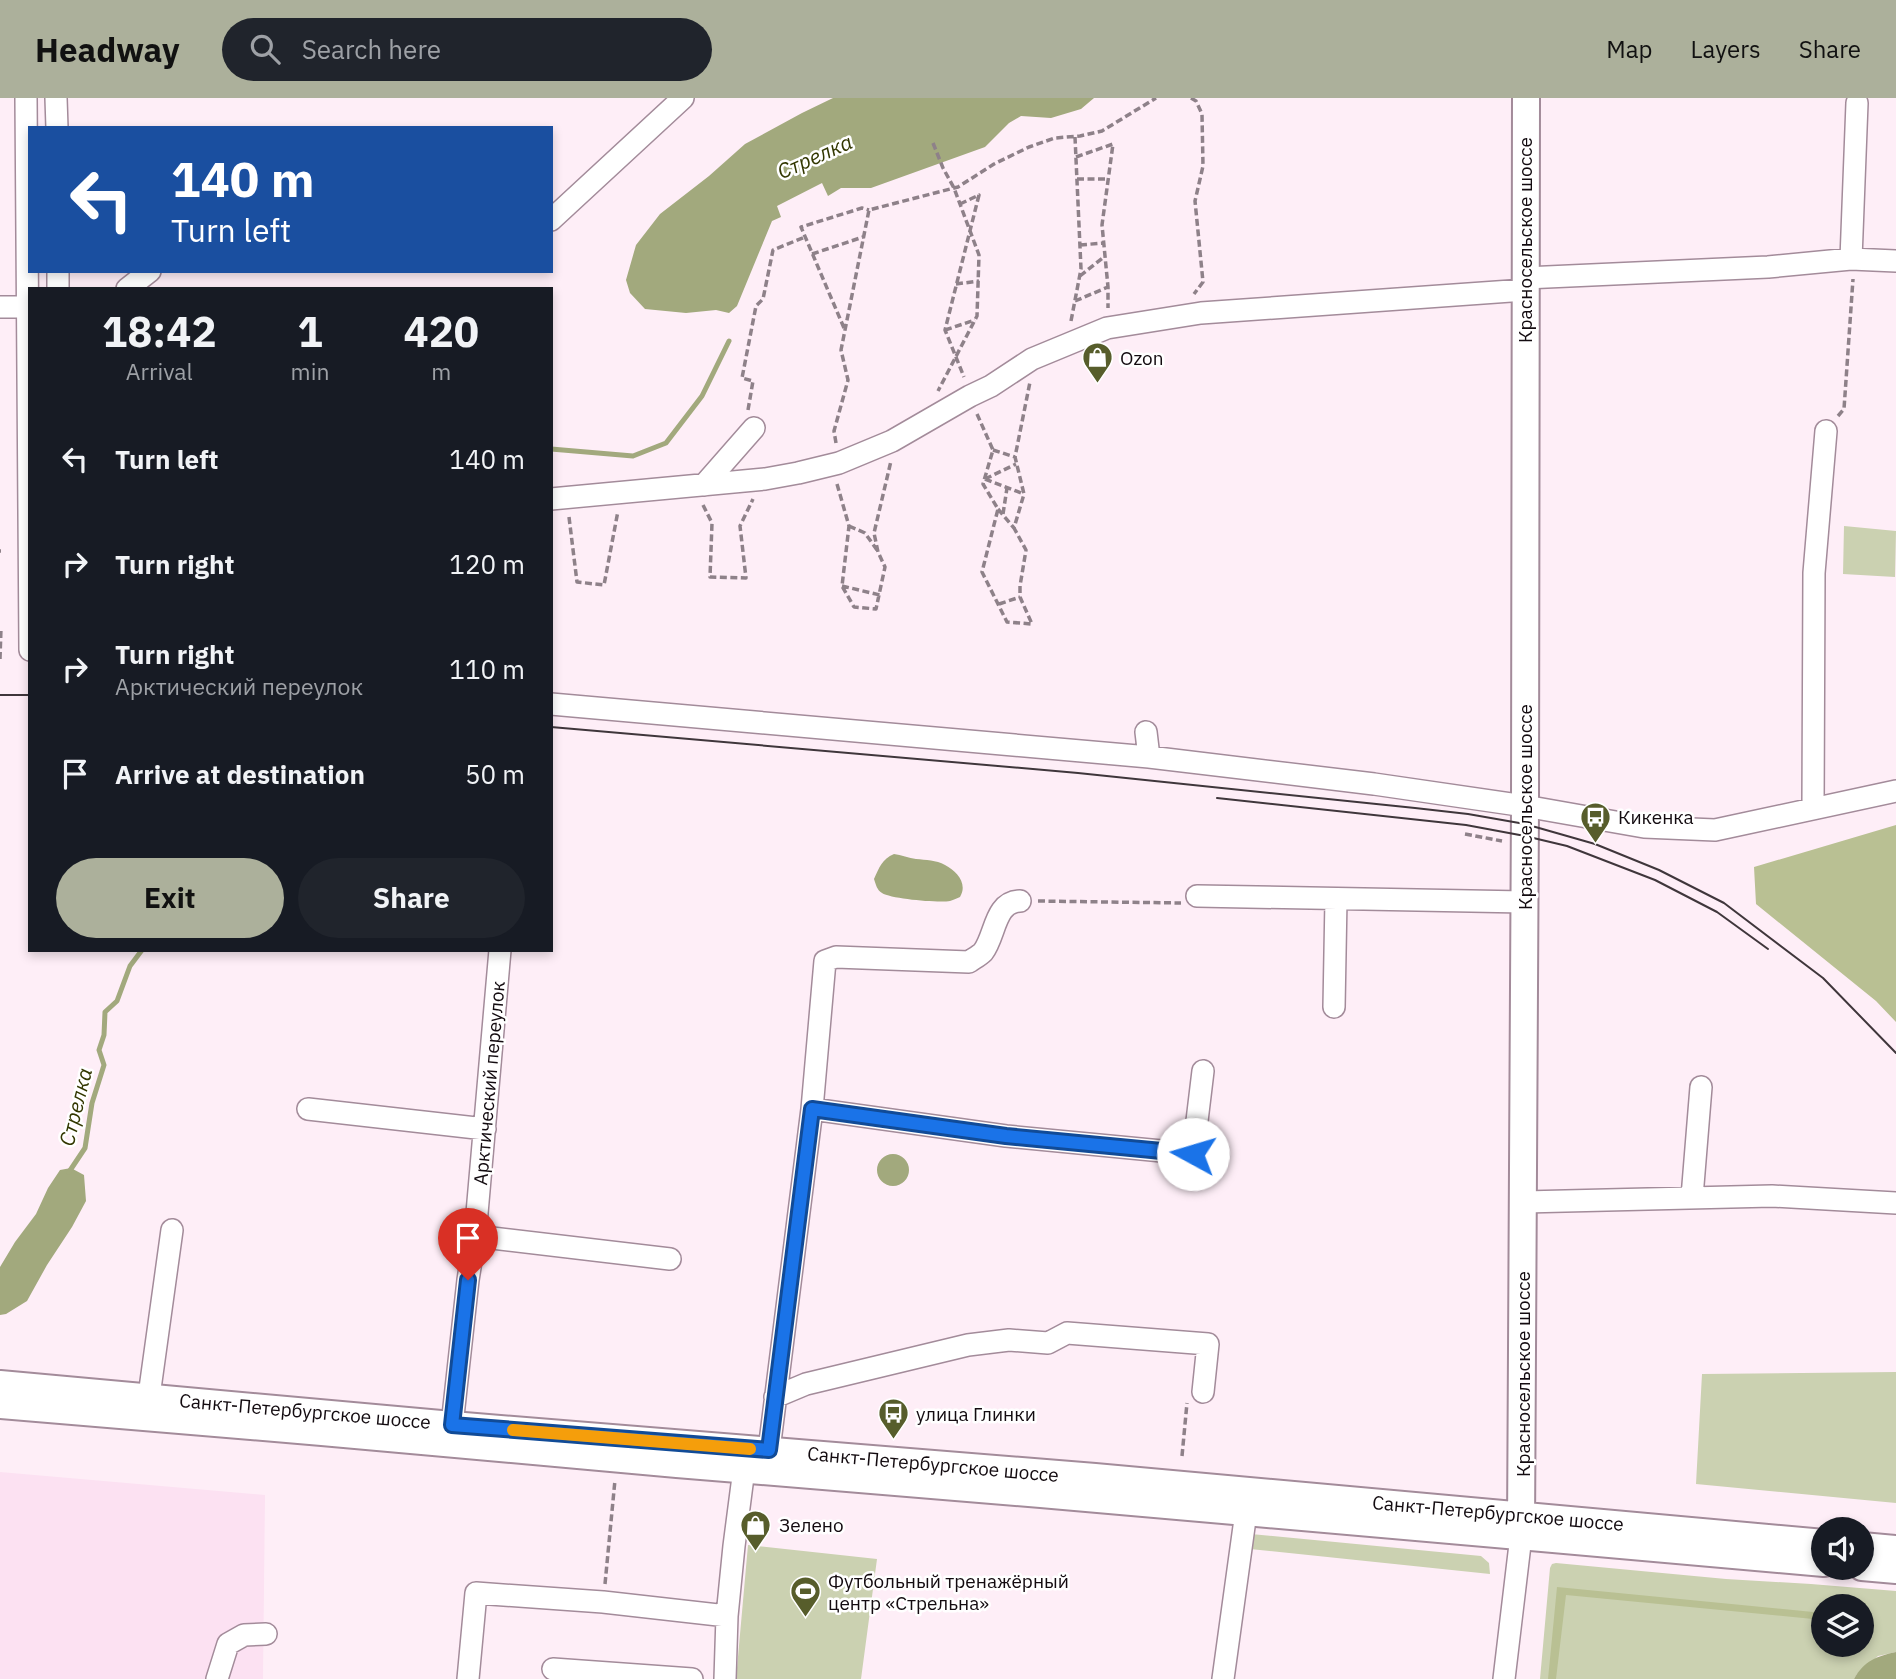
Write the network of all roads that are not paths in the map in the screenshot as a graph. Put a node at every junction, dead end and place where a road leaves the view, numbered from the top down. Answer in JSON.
{"nodes":[{"id":1,"x":26,"y":98,"type":"edge"},
{"id":2,"x":56,"y":98,"type":"edge"},
{"id":3,"x":682,"y":98,"type":"edge"},
{"id":4,"x":1526,"y":98,"type":"edge"},
{"id":5,"x":1857,"y":103,"type":"dead end"},
{"id":6,"x":57,"y":126,"type":"edge"},
{"id":7,"x":553,"y":217,"type":"edge"},
{"id":8,"x":28,"y":237,"type":"edge"},
{"id":9,"x":1851,"y":259,"type":"junction"},
{"id":10,"x":1896,"y":261,"type":"edge"},
{"id":11,"x":147,"y":273,"type":"edge"},
{"id":12,"x":1525,"y":284,"type":"junction"},
{"id":13,"x":130,"y":287,"type":"edge"},
{"id":14,"x":0,"y":307,"type":"edge"},
{"id":15,"x":28,"y":307,"type":"edge"},
{"id":16,"x":754,"y":428,"type":"road end"},
{"id":17,"x":1826,"y":431,"type":"road end"},
{"id":18,"x":702,"y":485,"type":"junction"},
{"id":19,"x":559,"y":498,"type":"edge"},
{"id":20,"x":553,"y":704,"type":"edge"},
{"id":21,"x":1146,"y":732,"type":"dead end"},
{"id":22,"x":1149,"y":757,"type":"junction"},
{"id":23,"x":1896,"y":791,"type":"edge"},
{"id":24,"x":1525,"y":806,"type":"junction"},
{"id":25,"x":1813,"y":808,"type":"junction"},
{"id":26,"x":1197,"y":896,"type":"road end"},
{"id":27,"x":1336,"y":899,"type":"junction"},
{"id":28,"x":1020,"y":901,"type":"road end"},
{"id":29,"x":1524,"y":902,"type":"junction"},
{"id":30,"x":500,"y":952,"type":"edge"},
{"id":31,"x":1334,"y":1007,"type":"dead end"},
{"id":32,"x":1203,"y":1071,"type":"dead end"},
{"id":33,"x":1701,"y":1087,"type":"dead end"},
{"id":34,"x":308,"y":1109,"type":"dead end"},
{"id":35,"x":812,"y":1109,"type":"junction"},
{"id":36,"x":485,"y":1129,"type":"junction"},
{"id":37,"x":1692,"y":1197,"type":"junction"},
{"id":38,"x":1524,"y":1202,"type":"junction"},
{"id":39,"x":1896,"y":1203,"type":"edge"},
{"id":40,"x":172,"y":1230,"type":"dead end"},
{"id":41,"x":475,"y":1237,"type":"junction"},
{"id":42,"x":670,"y":1259,"type":"dead end"},
{"id":43,"x":0,"y":1384,"type":"edge"},
{"id":44,"x":1203,"y":1392,"type":"dead end"},
{"id":45,"x":149,"y":1396,"type":"junction"},
{"id":46,"x":775,"y":1397,"type":"junction"},
{"id":47,"x":0,"y":1405,"type":"edge"},
{"id":48,"x":452,"y":1425,"type":"junction"},
{"id":49,"x":769,"y":1450,"type":"junction"},
{"id":50,"x":744,"y":1469,"type":"junction"},
{"id":51,"x":1245,"y":1512,"type":"junction"},
{"id":52,"x":1521,"y":1526,"type":"junction"},
{"id":53,"x":1811,"y":1541,"type":"edge"},
{"id":54,"x":1874,"y":1547,"type":"edge"},
{"id":55,"x":1896,"y":1549,"type":"edge"},
{"id":56,"x":1811,"y":1561,"type":"edge"},
{"id":57,"x":1874,"y":1568,"type":"edge"},
{"id":58,"x":1896,"y":1570,"type":"edge"},
{"id":59,"x":727,"y":1616,"type":"junction"},
{"id":60,"x":266,"y":1634,"type":"dead end"},
{"id":61,"x":554,"y":1669,"type":"dead end"},
{"id":62,"x":217,"y":1679,"type":"edge"},
{"id":63,"x":468,"y":1679,"type":"edge"},
{"id":64,"x":692,"y":1679,"type":"edge"},
{"id":65,"x":725,"y":1679,"type":"edge"},
{"id":66,"x":1223,"y":1679,"type":"edge"},
{"id":67,"x":1504,"y":1679,"type":"edge"}],
"edges":[{"from":1,"to":8,"type":"street"},
{"from":2,"to":6,"type":"street"},
{"from":3,"to":7,"type":"street"},
{"from":4,"to":12,"type":"main road","name":"Красносельское шоссе"},
{"from":5,"to":9,"type":"street"},
{"from":9,"to":10,"type":"street"},
{"from":9,"to":12,"type":"street"},
{"from":11,"to":13,"type":"street"},
{"from":12,"to":18,"type":"street"},
{"from":12,"to":24,"type":"main road","name":"Красносельское шоссе"},
{"from":14,"to":15,"type":"street"},
{"from":16,"to":18,"type":"street"},
{"from":17,"to":25,"type":"street"},
{"from":18,"to":19,"type":"street"},
{"from":20,"to":22,"type":"street"},
{"from":21,"to":22,"type":"street"},
{"from":22,"to":24,"type":"street"},
{"from":23,"to":25,"type":"street"},
{"from":24,"to":25,"type":"street"},
{"from":24,"to":29,"type":"main road","name":"Красносельское шоссе"},
{"from":26,"to":27,"type":"street"},
{"from":27,"to":29,"type":"street"},
{"from":27,"to":31,"type":"street"},
{"from":28,"to":35,"type":"street"},
{"from":29,"to":38,"type":"main road","name":"Красносельское шоссе"},
{"from":30,"to":36,"type":"street","name":"Арктический переулок"},
{"from":32,"to":35,"type":"street"},
{"from":33,"to":37,"type":"street"},
{"from":34,"to":36,"type":"street"},
{"from":35,"to":46,"type":"street"},
{"from":36,"to":41,"type":"street","name":"Арктический переулок"},
{"from":37,"to":38,"type":"street"},
{"from":37,"to":39,"type":"street"},
{"from":38,"to":52,"type":"main road","name":"Красносельское шоссе"},
{"from":40,"to":45,"type":"street"},
{"from":41,"to":42,"type":"street"},
{"from":41,"to":48,"type":"street","name":"Арктический переулок"},
{"from":43,"to":45,"type":"main road","name":"Санкт-Петербургское шоссе"},
{"from":44,"to":46,"type":"street"},
{"from":45,"to":48,"type":"main road","name":"Санкт-Петербургское шоссе"},
{"from":46,"to":49,"type":"street"},
{"from":47,"to":50,"type":"main road","name":"Санкт-Петербургское шоссе"},
{"from":48,"to":49,"type":"main road","name":"Санкт-Петербургское шоссе"},
{"from":49,"to":52,"type":"main road","name":"Санкт-Петербургское шоссе"},
{"from":50,"to":51,"type":"main road","name":"Санкт-Петербургское шоссе"},
{"from":50,"to":59,"type":"street"},
{"from":51,"to":52,"type":"main road","name":"Санкт-Петербургское шоссе"},
{"from":51,"to":66,"type":"street"},
{"from":52,"to":53,"type":"main road","name":"Санкт-Петербургское шоссе"},
{"from":52,"to":56,"type":"main road","name":"Санкт-Петербургское шоссе"},
{"from":52,"to":67,"type":"street"},
{"from":54,"to":55,"type":"main road"},
{"from":57,"to":58,"type":"main road"},
{"from":59,"to":63,"type":"street"},
{"from":59,"to":65,"type":"street"},
{"from":60,"to":62,"type":"street"},
{"from":61,"to":64,"type":"street"}]}
